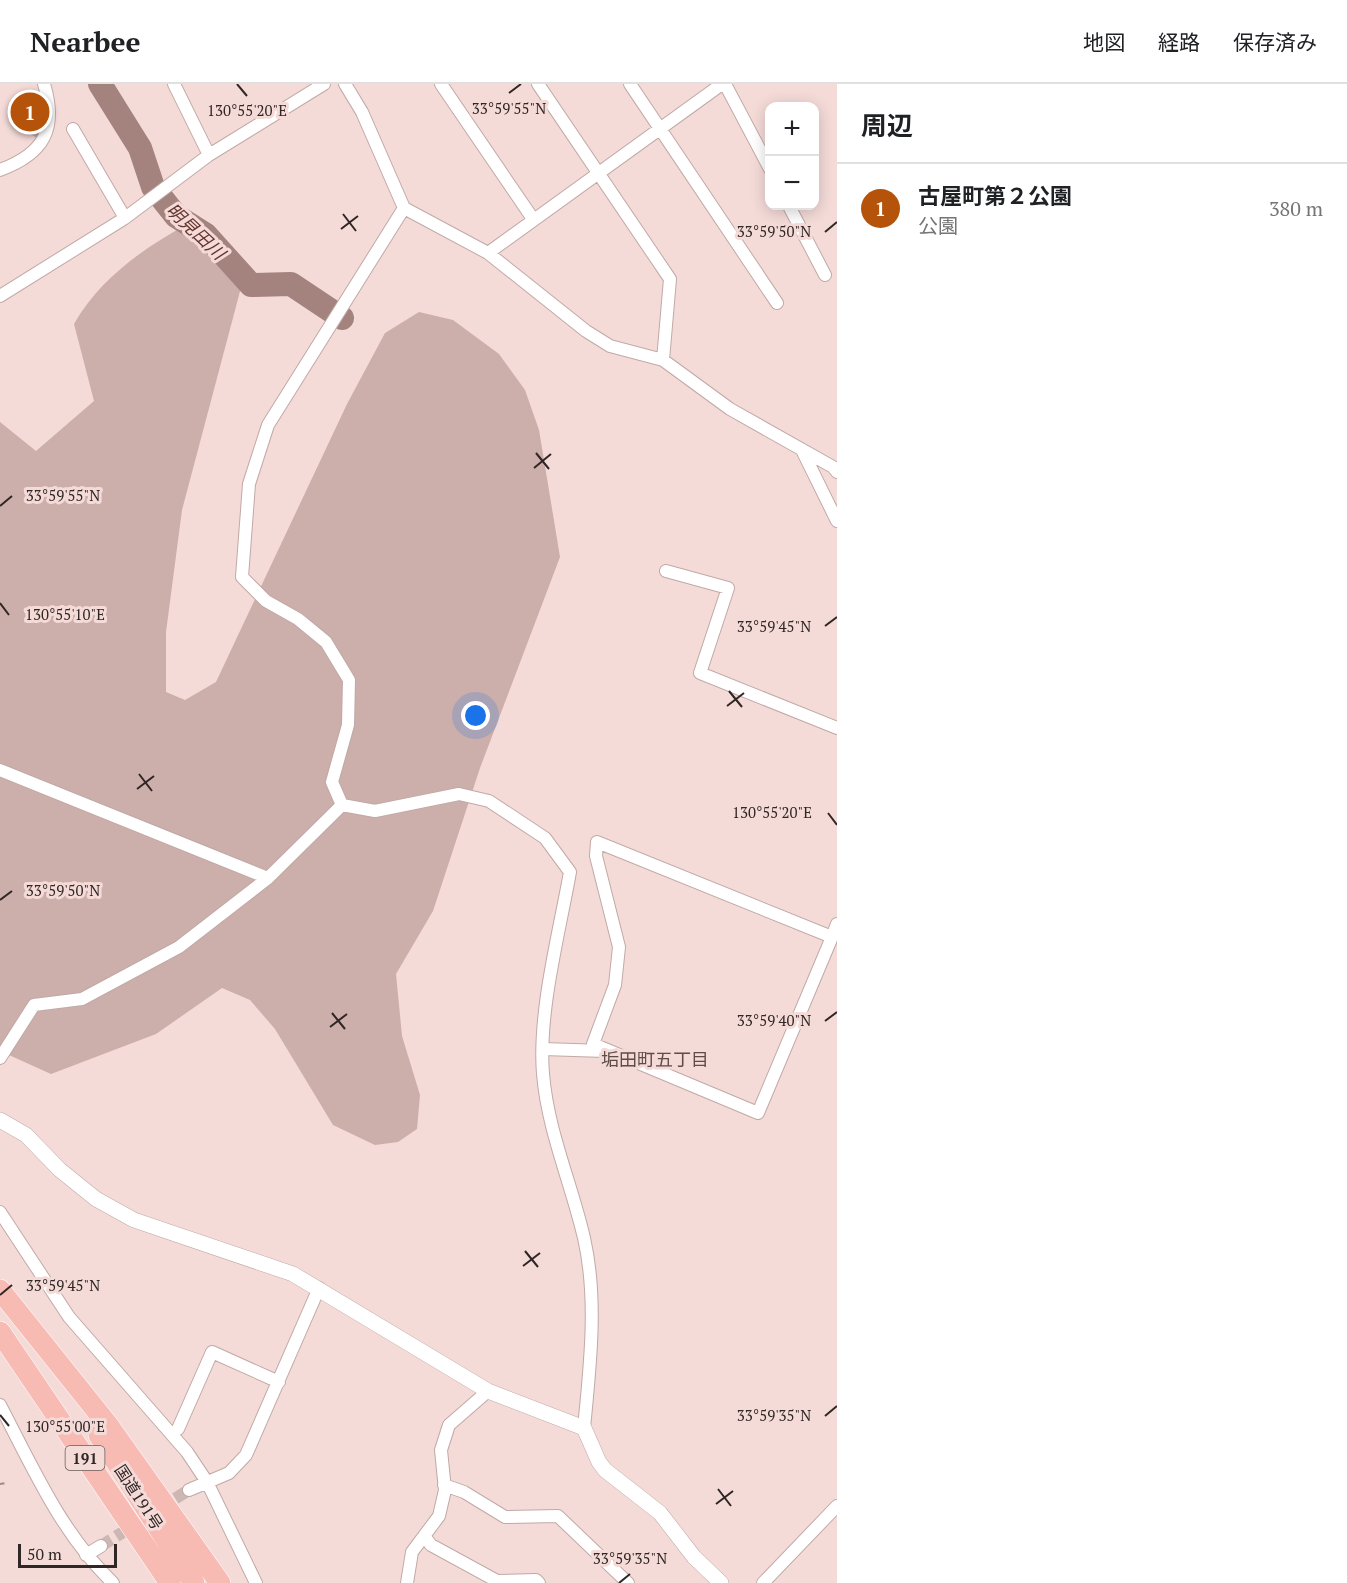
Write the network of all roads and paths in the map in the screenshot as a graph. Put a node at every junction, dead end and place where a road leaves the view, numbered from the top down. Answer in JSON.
{"nodes":[{"id":1,"x":44,"y":84,"type":"edge"},
{"id":2,"x":174,"y":84,"type":"edge"},
{"id":3,"x":324,"y":84,"type":"edge"},
{"id":4,"x":345,"y":84,"type":"edge"},
{"id":5,"x":441,"y":84,"type":"edge"},
{"id":6,"x":538,"y":84,"type":"edge"},
{"id":7,"x":630,"y":84,"type":"edge"},
{"id":8,"x":724,"y":84,"type":"edge"},
{"id":9,"x":73,"y":129,"type":"dead end"},
{"id":10,"x":661,"y":130,"type":"junction"},
{"id":11,"x":209,"y":155,"type":"junction"},
{"id":12,"x":765,"y":160,"type":"edge"},
{"id":13,"x":0,"y":170,"type":"edge"},
{"id":14,"x":598,"y":172,"type":"junction"},
{"id":15,"x":404,"y":208,"type":"junction"},
{"id":16,"x":791,"y":210,"type":"edge"},
{"id":17,"x":125,"y":218,"type":"junction"},
{"id":18,"x":533,"y":219,"type":"junction"},
{"id":19,"x":488,"y":253,"type":"junction"},
{"id":20,"x":825,"y":275,"type":"dead end"},
{"id":21,"x":0,"y":296,"type":"edge"},
{"id":22,"x":777,"y":303,"type":"dead end"},
{"id":23,"x":663,"y":360,"type":"junction"},
{"id":24,"x":801,"y":449,"type":"junction"},
{"id":25,"x":837,"y":472,"type":"edge"},
{"id":26,"x":837,"y":521,"type":"edge"},
{"id":27,"x":666,"y":571,"type":"dead end"},
{"id":28,"x":837,"y":728,"type":"edge"},
{"id":29,"x":0,"y":770,"type":"edge"},
{"id":30,"x":342,"y":805,"type":"junction"},
{"id":31,"x":268,"y":878,"type":"junction"},
{"id":32,"x":837,"y":924,"type":"edge"},
{"id":33,"x":832,"y":937,"type":"junction"},
{"id":34,"x":543,"y":1049,"type":"junction"},
{"id":35,"x":612,"y":1052,"type":"junction"},
{"id":36,"x":0,"y":1058,"type":"edge"},
{"id":37,"x":0,"y":1120,"type":"edge"},
{"id":38,"x":0,"y":1212,"type":"edge"},
{"id":39,"x":319,"y":1288,"type":"junction"},
{"id":40,"x":0,"y":1292,"type":"edge"},
{"id":41,"x":0,"y":1332,"type":"edge"},
{"id":42,"x":279,"y":1382,"type":"junction"},
{"id":43,"x":488,"y":1391,"type":"junction"},
{"id":44,"x":0,"y":1405,"type":"edge"},
{"id":45,"x":584,"y":1428,"type":"junction"},
{"id":46,"x":178,"y":1429,"type":"dead end"},
{"id":47,"x":207,"y":1482,"type":"junction"},
{"id":48,"x":6,"y":1483,"type":"dead end"},
{"id":49,"x":0,"y":1484,"type":"edge"},
{"id":50,"x":444,"y":1485,"type":"junction"},
{"id":51,"x":189,"y":1490,"type":"tunnel mouth"},
{"id":52,"x":115,"y":1503,"type":"junction"},
{"id":53,"x":837,"y":1506,"type":"edge"},
{"id":54,"x":424,"y":1536,"type":"junction"},
{"id":55,"x":101,"y":1546,"type":"tunnel mouth"},
{"id":56,"x":86,"y":1556,"type":"junction"},
{"id":57,"x":624,"y":1582,"type":"edge"},
{"id":58,"x":113,"y":1583,"type":"edge"},
{"id":59,"x":158,"y":1583,"type":"edge"},
{"id":60,"x":170,"y":1583,"type":"edge"},
{"id":61,"x":194,"y":1583,"type":"edge"},
{"id":62,"x":220,"y":1583,"type":"edge"},
{"id":63,"x":256,"y":1583,"type":"edge"},
{"id":64,"x":407,"y":1583,"type":"edge"},
{"id":65,"x":539,"y":1583,"type":"edge"},
{"id":66,"x":721,"y":1583,"type":"edge"},
{"id":67,"x":763,"y":1583,"type":"edge"}],
"edges":[{"from":1,"to":13,"type":"street"},
{"from":2,"to":11,"type":"street"},
{"from":3,"to":11,"type":"street"},
{"from":4,"to":15,"type":"street"},
{"from":5,"to":18,"type":"street"},
{"from":6,"to":14,"type":"street"},
{"from":7,"to":10,"type":"street"},
{"from":8,"to":10,"type":"street"},
{"from":8,"to":12,"type":"street"},
{"from":9,"to":17,"type":"street"},
{"from":10,"to":14,"type":"street"},
{"from":10,"to":22,"type":"street"},
{"from":11,"to":17,"type":"street"},
{"from":14,"to":18,"type":"street"},
{"from":14,"to":23,"type":"street"},
{"from":15,"to":19,"type":"street"},
{"from":15,"to":30,"type":"street"},
{"from":16,"to":20,"type":"street"},
{"from":17,"to":21,"type":"street"},
{"from":18,"to":19,"type":"street"},
{"from":19,"to":23,"type":"street"},
{"from":23,"to":24,"type":"street"},
{"from":24,"to":25,"type":"street"},
{"from":24,"to":26,"type":"street"},
{"from":27,"to":28,"type":"street"},
{"from":29,"to":31,"type":"street"},
{"from":30,"to":31,"type":"street"},
{"from":30,"to":34,"type":"street"},
{"from":31,"to":36,"type":"street"},
{"from":32,"to":33,"type":"street"},
{"from":33,"to":35,"type":"street"},
{"from":33,"to":35,"type":"street"},
{"from":34,"to":35,"type":"street"},
{"from":34,"to":45,"type":"street"},
{"from":37,"to":39,"type":"street"},
{"from":38,"to":47,"type":"street"},
{"from":39,"to":42,"type":"street"},
{"from":39,"to":43,"type":"street"},
{"from":40,"to":61,"type":"highway","name":"国道191号","number":"191"},
{"from":40,"to":62,"type":"highway"},
{"from":41,"to":52,"type":"highway","name":"国道191号","number":"191"},
{"from":42,"to":46,"type":"street"},
{"from":42,"to":47,"type":"street"},
{"from":43,"to":45,"type":"street"},
{"from":43,"to":50,"type":"street"},
{"from":44,"to":56,"type":"street"},
{"from":45,"to":66,"type":"street"},
{"from":47,"to":51,"type":"street"},
{"from":47,"to":63,"type":"street"},
{"from":48,"to":49,"type":"path"},
{"from":50,"to":54,"type":"street"},
{"from":50,"to":57,"type":"street"},
{"from":52,"to":59,"type":"highway"},
{"from":52,"to":60,"type":"highway","name":"国道191号","number":"191"},
{"from":53,"to":67,"type":"street"},
{"from":54,"to":64,"type":"street"},
{"from":54,"to":65,"type":"street"},
{"from":55,"to":56,"type":"street"},
{"from":56,"to":58,"type":"street"}]}
